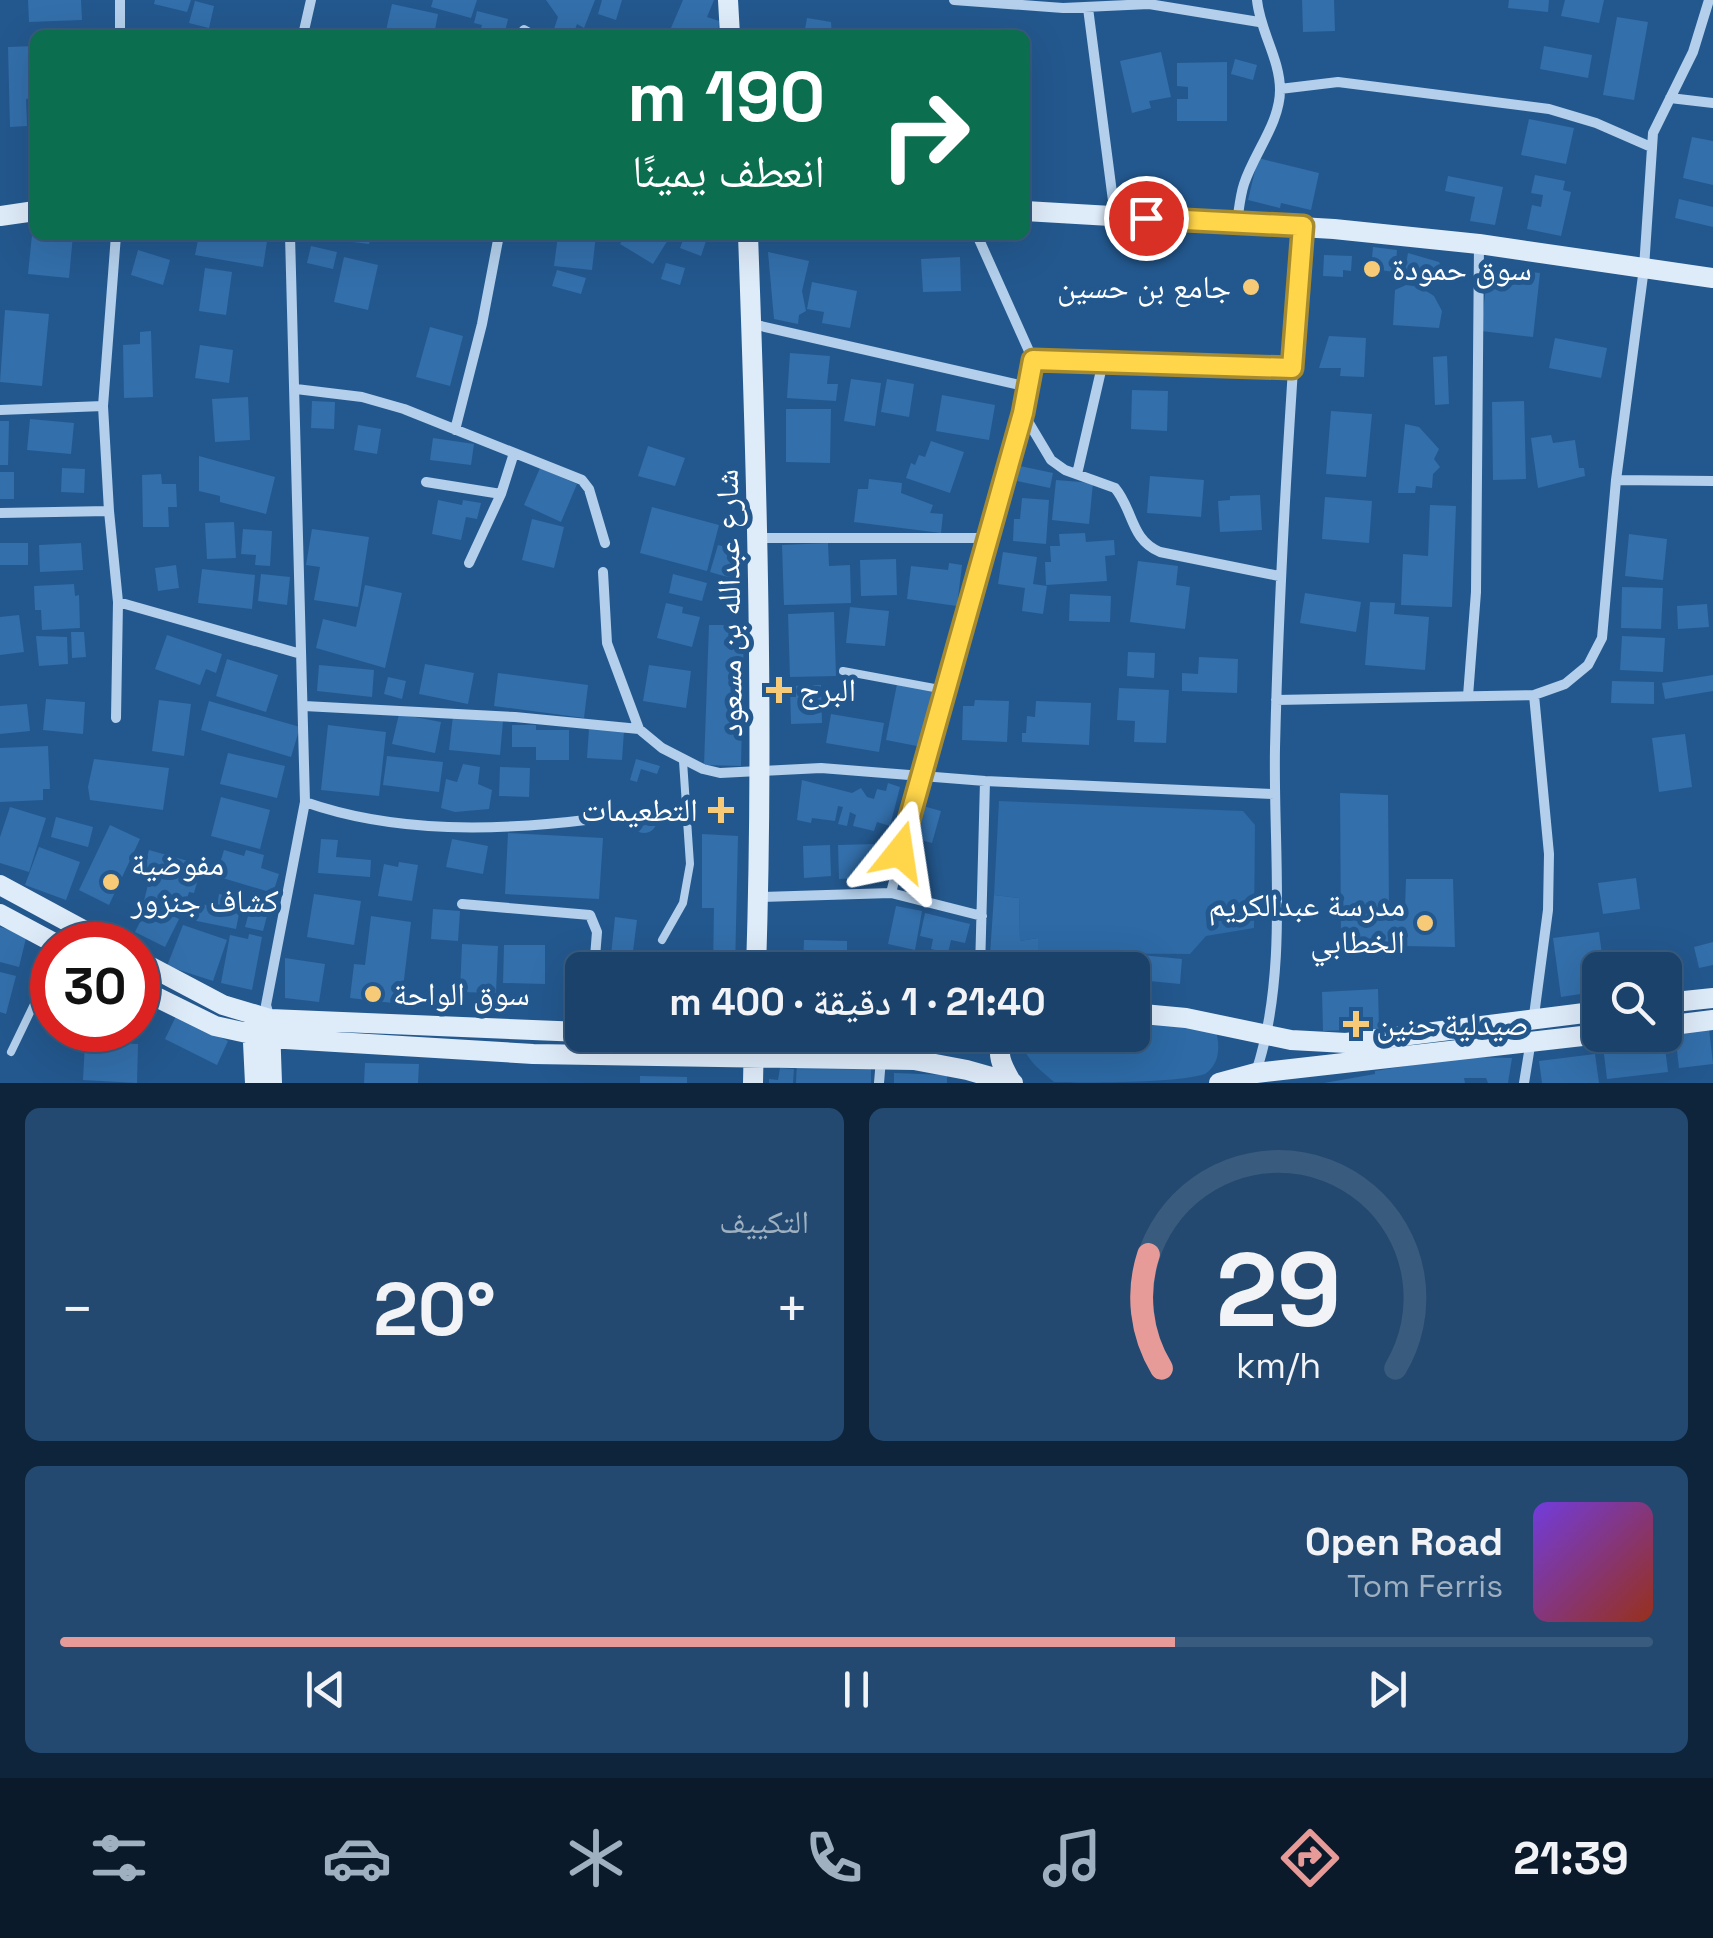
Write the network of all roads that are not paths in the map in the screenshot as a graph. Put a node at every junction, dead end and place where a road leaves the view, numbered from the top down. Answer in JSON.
{"nodes":[{"id":1,"x":120,"y":0,"type":"edge"},
{"id":2,"x":311,"y":0,"type":"edge"},
{"id":3,"x":728,"y":0,"type":"edge"},
{"id":4,"x":954,"y":0,"type":"edge"},
{"id":5,"x":1257,"y":0,"type":"edge"},
{"id":6,"x":1709,"y":0,"type":"edge"},
{"id":7,"x":1088,"y":8,"type":"junction"},
{"id":8,"x":1259,"y":22,"type":"junction"},
{"id":9,"x":120,"y":30,"type":"edge"},
{"id":10,"x":305,"y":30,"type":"edge"},
{"id":11,"x":730,"y":30,"type":"edge"},
{"id":12,"x":1280,"y":89,"type":"junction"},
{"id":13,"x":1670,"y":98,"type":"junction"},
{"id":14,"x":1713,"y":103,"type":"edge"},
{"id":15,"x":1651,"y":147,"type":"junction"},
{"id":16,"x":30,"y":211,"type":"edge"},
{"id":17,"x":1030,"y":211,"type":"edge"},
{"id":18,"x":0,"y":216,"type":"edge"},
{"id":19,"x":1116,"y":216,"type":"junction"},
{"id":20,"x":1237,"y":224,"type":"junction"},
{"id":21,"x":1303,"y":226,"type":"junction"},
{"id":22,"x":116,"y":240,"type":"edge"},
{"id":23,"x":290,"y":240,"type":"edge"},
{"id":24,"x":498,"y":240,"type":"edge"},
{"id":25,"x":748,"y":240,"type":"edge"},
{"id":26,"x":979,"y":240,"type":"edge"},
{"id":27,"x":1479,"y":244,"type":"junction"},
{"id":28,"x":1644,"y":268,"type":"junction"},
{"id":29,"x":1713,"y":278,"type":"edge"},
{"id":30,"x":751,"y":324,"type":"junction"},
{"id":31,"x":1033,"y":360,"type":"junction"},
{"id":32,"x":1103,"y":362,"type":"junction"},
{"id":33,"x":1292,"y":368,"type":"junction"},
{"id":34,"x":1028,"y":387,"type":"junction"},
{"id":35,"x":296,"y":388,"type":"junction"},
{"id":36,"x":103,"y":406,"type":"junction"},
{"id":37,"x":0,"y":410,"type":"edge"},
{"id":38,"x":1023,"y":413,"type":"junction"},
{"id":39,"x":455,"y":430,"type":"junction"},
{"id":40,"x":514,"y":453,"type":"junction"},
{"id":41,"x":1078,"y":474,"type":"junction"},
{"id":42,"x":1616,"y":480,"type":"junction"},
{"id":43,"x":1713,"y":481,"type":"edge"},
{"id":44,"x":426,"y":482,"type":"dead end"},
{"id":45,"x":501,"y":494,"type":"junction"},
{"id":46,"x":109,"y":511,"type":"junction"},
{"id":47,"x":0,"y":513,"type":"edge"},
{"id":48,"x":759,"y":538,"type":"junction"},
{"id":49,"x":988,"y":538,"type":"junction"},
{"id":50,"x":605,"y":543,"type":"dead end"},
{"id":51,"x":469,"y":563,"type":"dead end"},
{"id":52,"x":604,"y":572,"type":"dead end"},
{"id":53,"x":1279,"y":576,"type":"junction"},
{"id":54,"x":118,"y":602,"type":"junction"},
{"id":55,"x":301,"y":654,"type":"junction"},
{"id":56,"x":844,"y":670,"type":"dead end"},
{"id":57,"x":946,"y":690,"type":"junction"},
{"id":58,"x":1534,"y":695,"type":"junction"},
{"id":59,"x":1468,"y":696,"type":"junction"},
{"id":60,"x":1276,"y":700,"type":"junction"},
{"id":61,"x":304,"y":706,"type":"junction"},
{"id":62,"x":116,"y":718,"type":"dead end"},
{"id":63,"x":639,"y":729,"type":"junction"},
{"id":64,"x":683,"y":761,"type":"junction"},
{"id":65,"x":761,"y":772,"type":"junction"},
{"id":66,"x":921,"y":774,"type":"junction"},
{"id":67,"x":985,"y":782,"type":"junction"},
{"id":68,"x":1274,"y":794,"type":"junction"},
{"id":69,"x":305,"y":802,"type":"junction"},
{"id":70,"x":594,"y":819,"type":"dead end"},
{"id":71,"x":0,"y":885,"type":"edge"},
{"id":72,"x":892,"y":892,"type":"junction"},
{"id":73,"x":758,"y":897,"type":"junction"},
{"id":74,"x":462,"y":904,"type":"dead end"},
{"id":75,"x":0,"y":914,"type":"edge"},
{"id":76,"x":982,"y":916,"type":"junction"},
{"id":77,"x":68,"y":922,"type":"edge"},
{"id":78,"x":30,"y":930,"type":"edge"},
{"id":79,"x":662,"y":940,"type":"dead end"},
{"id":80,"x":595,"y":952,"type":"edge"},
{"id":81,"x":756,"y":952,"type":"edge"},
{"id":82,"x":981,"y":952,"type":"edge"},
{"id":83,"x":160,"y":972,"type":"edge"},
{"id":84,"x":1713,"y":998,"type":"edge"},
{"id":85,"x":160,"y":1000,"type":"edge"},
{"id":86,"x":1682,"y":1001,"type":"edge"},
{"id":87,"x":1582,"y":1012,"type":"edge"},
{"id":88,"x":30,"y":1013,"type":"edge"},
{"id":89,"x":1150,"y":1015,"type":"edge"},
{"id":90,"x":1533,"y":1018,"type":"junction"},
{"id":91,"x":1713,"y":1020,"type":"edge"},
{"id":92,"x":262,"y":1023,"type":"junction"},
{"id":93,"x":1682,"y":1024,"type":"edge"},
{"id":94,"x":565,"y":1032,"type":"edge"},
{"id":95,"x":1264,"y":1033,"type":"junction"},
{"id":96,"x":1582,"y":1036,"type":"edge"},
{"id":97,"x":1530,"y":1043,"type":"junction"},
{"id":98,"x":11,"y":1052,"type":"dead end"},
{"id":99,"x":588,"y":1052,"type":"edge"},
{"id":100,"x":754,"y":1052,"type":"edge"},
{"id":101,"x":818,"y":1052,"type":"edge"},
{"id":102,"x":999,"y":1052,"type":"edge"},
{"id":103,"x":881,"y":1058,"type":"junction"},
{"id":104,"x":1256,"y":1073,"type":"junction"},
{"id":105,"x":256,"y":1083,"type":"edge"},
{"id":106,"x":272,"y":1083,"type":"edge"},
{"id":107,"x":753,"y":1083,"type":"edge"},
{"id":108,"x":880,"y":1083,"type":"edge"},
{"id":109,"x":1012,"y":1083,"type":"edge"},
{"id":110,"x":1219,"y":1083,"type":"edge"},
{"id":111,"x":1524,"y":1083,"type":"edge"}],
"edges":[{"from":1,"to":9,"type":"street"},
{"from":2,"to":10,"type":"street"},
{"from":3,"to":11,"type":"main road"},
{"from":4,"to":7,"type":"street"},
{"from":5,"to":8,"type":"street"},
{"from":6,"to":13,"type":"street"},
{"from":7,"to":8,"type":"street"},
{"from":7,"to":19,"type":"street"},
{"from":8,"to":12,"type":"street"},
{"from":12,"to":15,"type":"street"},
{"from":12,"to":20,"type":"street"},
{"from":13,"to":14,"type":"street"},
{"from":13,"to":15,"type":"street"},
{"from":15,"to":28,"type":"street"},
{"from":16,"to":18,"type":"main road"},
{"from":17,"to":19,"type":"main road"},
{"from":19,"to":20,"type":"main road"},
{"from":20,"to":21,"type":"main road"},
{"from":21,"to":27,"type":"main road"},
{"from":21,"to":33,"type":"street"},
{"from":22,"to":36,"type":"street"},
{"from":23,"to":35,"type":"street"},
{"from":24,"to":39,"type":"street"},
{"from":25,"to":30,"type":"main road","name":"شارع عبدالله بن مسعود"},
{"from":26,"to":31,"type":"street"},
{"from":27,"to":28,"type":"main road"},
{"from":27,"to":59,"type":"street"},
{"from":28,"to":29,"type":"main road"},
{"from":28,"to":42,"type":"street"},
{"from":30,"to":34,"type":"street"},
{"from":30,"to":48,"type":"main road","name":"شارع عبدالله بن مسعود"},
{"from":31,"to":32,"type":"street"},
{"from":31,"to":34,"type":"street"},
{"from":32,"to":33,"type":"street"},
{"from":32,"to":41,"type":"street"},
{"from":33,"to":53,"type":"street"},
{"from":34,"to":38,"type":"street"},
{"from":35,"to":39,"type":"street"},
{"from":35,"to":55,"type":"street"},
{"from":36,"to":37,"type":"street"},
{"from":36,"to":46,"type":"street"},
{"from":38,"to":41,"type":"street"},
{"from":38,"to":49,"type":"street"},
{"from":39,"to":40,"type":"street"},
{"from":40,"to":45,"type":"street"},
{"from":40,"to":50,"type":"street"},
{"from":41,"to":53,"type":"street"},
{"from":42,"to":43,"type":"street"},
{"from":42,"to":58,"type":"street"},
{"from":44,"to":45,"type":"street"},
{"from":45,"to":51,"type":"street"},
{"from":46,"to":47,"type":"street"},
{"from":46,"to":54,"type":"street"},
{"from":48,"to":49,"type":"street"},
{"from":48,"to":65,"type":"main road","name":"شارع عبدالله بن مسعود"},
{"from":49,"to":57,"type":"street"},
{"from":52,"to":63,"type":"street"},
{"from":53,"to":60,"type":"street"},
{"from":54,"to":55,"type":"street"},
{"from":54,"to":62,"type":"street"},
{"from":55,"to":61,"type":"street"},
{"from":56,"to":57,"type":"lane"},
{"from":57,"to":66,"type":"street"},
{"from":58,"to":59,"type":"street"},
{"from":58,"to":90,"type":"street"},
{"from":59,"to":60,"type":"street"},
{"from":60,"to":68,"type":"street"},
{"from":61,"to":63,"type":"street"},
{"from":61,"to":69,"type":"street"},
{"from":63,"to":64,"type":"street"},
{"from":64,"to":65,"type":"street"},
{"from":64,"to":79,"type":"lane"},
{"from":65,"to":66,"type":"street"},
{"from":65,"to":73,"type":"main road","name":"شارع عبدالله بن مسعود"},
{"from":66,"to":67,"type":"street"},
{"from":66,"to":72,"type":"street"},
{"from":67,"to":68,"type":"street"},
{"from":67,"to":76,"type":"street"},
{"from":68,"to":95,"type":"street"},
{"from":69,"to":70,"type":"street"},
{"from":69,"to":92,"type":"street"},
{"from":71,"to":77,"type":"main road"},
{"from":72,"to":73,"type":"street"},
{"from":72,"to":76,"type":"street"},
{"from":73,"to":81,"type":"main road","name":"شارع عبدالله بن مسعود"},
{"from":74,"to":80,"type":"street"},
{"from":75,"to":78,"type":"main road"},
{"from":76,"to":82,"type":"street"},
{"from":83,"to":92,"type":"main road"},
{"from":84,"to":86,"type":"main road"},
{"from":85,"to":92,"type":"main road"},
{"from":87,"to":90,"type":"main road"},
{"from":88,"to":98,"type":"lane"},
{"from":89,"to":95,"type":"main road"},
{"from":90,"to":95,"type":"main road"},
{"from":90,"to":97,"type":"street"},
{"from":91,"to":93,"type":"main road"},
{"from":92,"to":94,"type":"main road"},
{"from":92,"to":99,"type":"main road"},
{"from":92,"to":105,"type":"main road"},
{"from":92,"to":106,"type":"main road"},
{"from":95,"to":104,"type":"street"},
{"from":96,"to":97,"type":"main road"},
{"from":97,"to":104,"type":"main road"},
{"from":97,"to":111,"type":"street"},
{"from":100,"to":107,"type":"main road"},
{"from":101,"to":103,"type":"main road"},
{"from":102,"to":109,"type":"main road"},
{"from":103,"to":108,"type":"street"},
{"from":103,"to":109,"type":"main road"},
{"from":104,"to":110,"type":"main road"}]}
